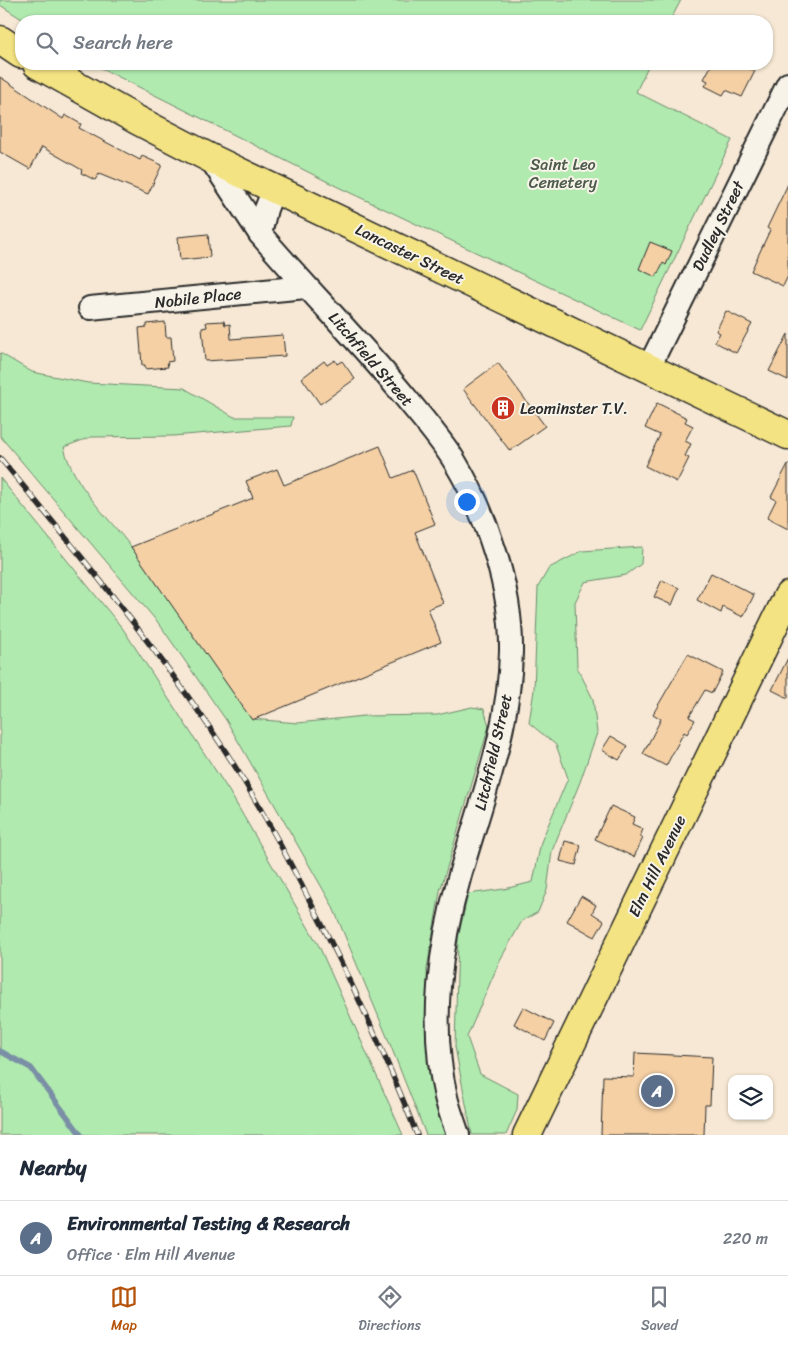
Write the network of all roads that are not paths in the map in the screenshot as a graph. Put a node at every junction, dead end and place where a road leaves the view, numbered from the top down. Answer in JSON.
{"nodes":[{"id":1,"x":0,"y":40,"type":"edge"},
{"id":2,"x":15,"y":50,"type":"edge"},
{"id":3,"x":48,"y":70,"type":"edge"},
{"id":4,"x":788,"y":84,"type":"edge"},
{"id":5,"x":779,"y":122,"type":"edge"},
{"id":6,"x":210,"y":158,"type":"junction"},
{"id":7,"x":274,"y":189,"type":"junction"},
{"id":8,"x":260,"y":234,"type":"junction"},
{"id":9,"x":306,"y":287,"type":"junction"},
{"id":10,"x":90,"y":308,"type":"dead end"},
{"id":11,"x":648,"y":368,"type":"junction"},
{"id":12,"x":788,"y":436,"type":"edge"},
{"id":13,"x":788,"y":596,"type":"edge"},
{"id":14,"x":458,"y":1135,"type":"edge"},
{"id":15,"x":527,"y":1135,"type":"edge"}],
"edges":[{"from":1,"to":2,"type":"main road"},
{"from":3,"to":6,"type":"main road","name":"Lancaster Street"},
{"from":4,"to":5,"type":"street","name":"Dudley Street"},
{"from":5,"to":11,"type":"street","name":"Dudley Street"},
{"from":6,"to":7,"type":"main road","name":"Lancaster Street"},
{"from":6,"to":8,"type":"street","name":"Litchfield Street"},
{"from":7,"to":8,"type":"street"},
{"from":7,"to":11,"type":"main road","name":"Lancaster Street"},
{"from":8,"to":9,"type":"street","name":"Litchfield Street"},
{"from":9,"to":10,"type":"street","name":"Nobile Place"},
{"from":9,"to":14,"type":"street","name":"Litchfield Street"},
{"from":11,"to":12,"type":"main road","name":"Lancaster Street"},
{"from":13,"to":15,"type":"main road","name":"Elm Hill Avenue"}]}
